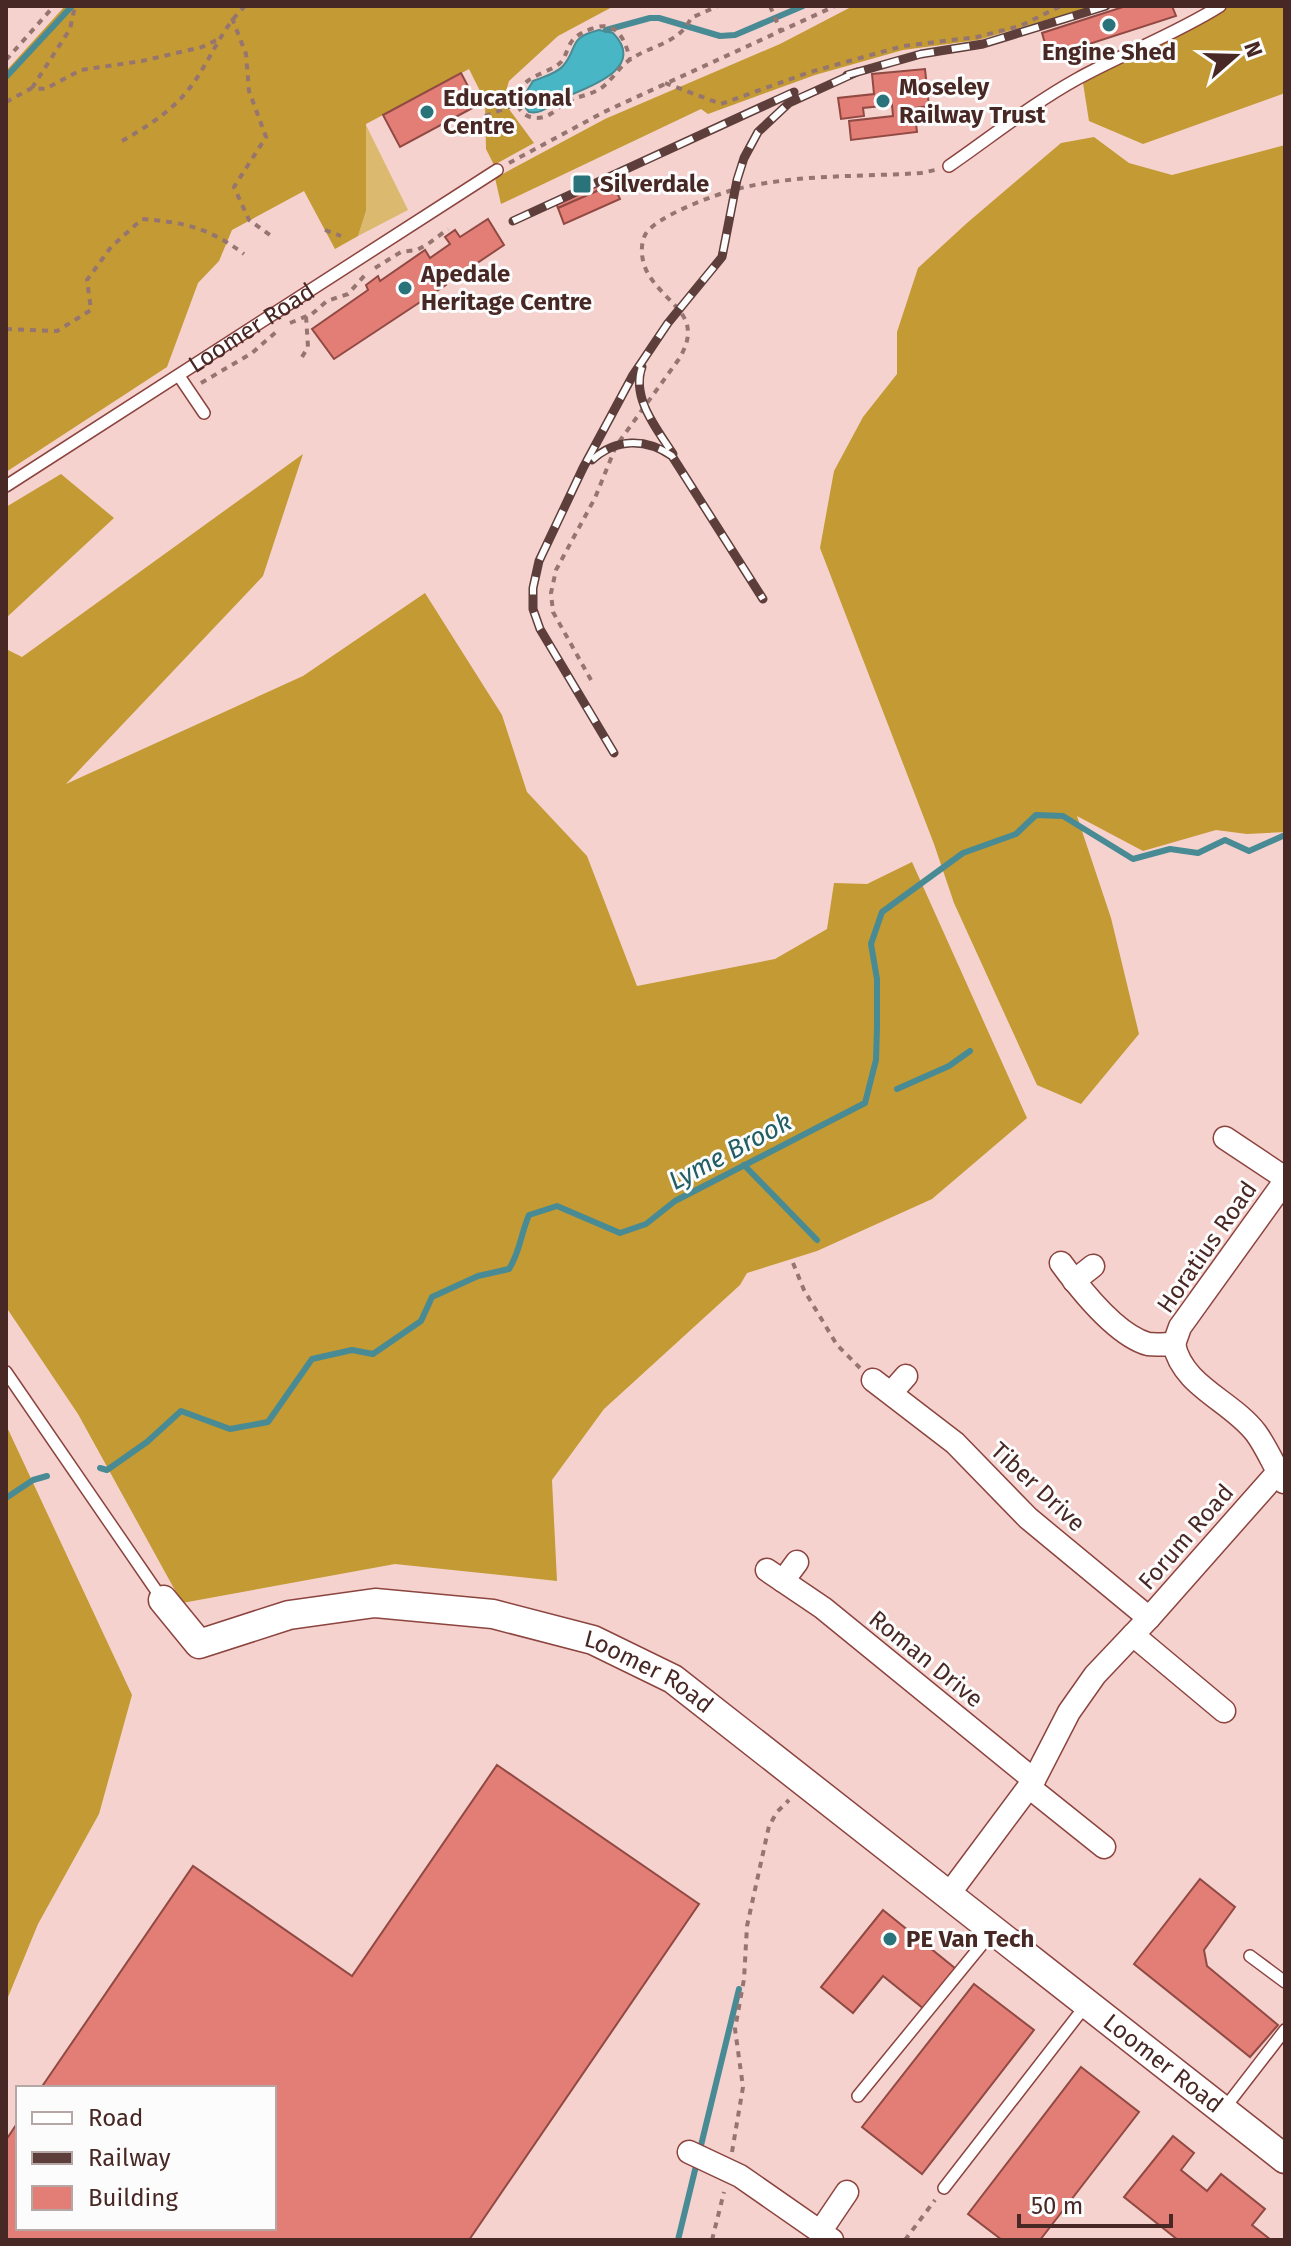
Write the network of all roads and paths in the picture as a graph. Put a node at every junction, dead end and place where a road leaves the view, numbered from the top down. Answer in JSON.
{"nodes":[{"id":1,"x":54,"y":6,"type":"edge"},
{"id":2,"x":75,"y":6,"type":"edge"},
{"id":3,"x":245,"y":6,"type":"edge"},
{"id":4,"x":718,"y":6,"type":"edge"},
{"id":5,"x":770,"y":6,"type":"edge"},
{"id":6,"x":835,"y":6,"type":"edge"},
{"id":7,"x":1061,"y":6,"type":"edge"},
{"id":8,"x":1220,"y":6,"type":"edge"},
{"id":9,"x":232,"y":18,"type":"junction"},
{"id":10,"x":781,"y":32,"type":"junction"},
{"id":11,"x":219,"y":39,"type":"junction"},
{"id":12,"x":630,"y":59,"type":"junction"},
{"id":13,"x":6,"y":60,"type":"edge"},
{"id":14,"x":665,"y":83,"type":"junction"},
{"id":15,"x":32,"y":88,"type":"junction"},
{"id":16,"x":6,"y":102,"type":"edge"},
{"id":17,"x":517,"y":104,"type":"junction"},
{"id":18,"x":485,"y":116,"type":"dead end"},
{"id":19,"x":122,"y":141,"type":"dead end"},
{"id":20,"x":949,"y":166,"type":"joint"},
{"id":21,"x":497,"y":170,"type":"joint"},
{"id":22,"x":448,"y":229,"type":"dead end"},
{"id":23,"x":325,"y":230,"type":"dead end"},
{"id":24,"x":341,"y":236,"type":"dead end"},
{"id":25,"x":274,"y":238,"type":"dead end"},
{"id":26,"x":244,"y":254,"type":"dead end"},
{"id":27,"x":306,"y":316,"type":"junction"},
{"id":28,"x":6,"y":329,"type":"edge"},
{"id":29,"x":302,"y":357,"type":"dead end"},
{"id":30,"x":179,"y":376,"type":"junction"},
{"id":31,"x":189,"y":392,"type":"junction"},
{"id":32,"x":204,"y":413,"type":"dead end"},
{"id":33,"x":6,"y":486,"type":"edge"},
{"id":34,"x":591,"y":680,"type":"dead end"},
{"id":35,"x":1225,"y":1138,"type":"dead end"},
{"id":36,"x":1285,"y":1180,"type":"edge"},
{"id":37,"x":793,"y":1263,"type":"dead end"},
{"id":38,"x":1093,"y":1266,"type":"dead end"},
{"id":39,"x":1174,"y":1344,"type":"junction"},
{"id":40,"x":6,"y":1372,"type":"edge"},
{"id":41,"x":890,"y":1383,"type":"joint"},
{"id":42,"x":1282,"y":1478,"type":"edge"},
{"id":43,"x":797,"y":1562,"type":"dead end"},
{"id":44,"x":163,"y":1600,"type":"joint"},
{"id":45,"x":1149,"y":1618,"type":"junction"},
{"id":46,"x":1133,"y":1635,"type":"junction"},
{"id":47,"x":1224,"y":1711,"type":"dead end"},
{"id":48,"x":808,"y":1783,"type":"junction"},
{"id":49,"x":1032,"y":1784,"type":"junction"},
{"id":50,"x":1104,"y":1847,"type":"dead end"},
{"id":51,"x":949,"y":1894,"type":"junction"},
{"id":52,"x":993,"y":1931,"type":"junction"},
{"id":53,"x":1250,"y":1956,"type":"dead end"},
{"id":54,"x":1285,"y":1982,"type":"edge"},
{"id":55,"x":1087,"y":2005,"type":"junction"},
{"id":56,"x":1285,"y":2030,"type":"edge"},
{"id":57,"x":858,"y":2096,"type":"dead end"},
{"id":58,"x":1222,"y":2110,"type":"junction"},
{"id":59,"x":689,"y":2152,"type":"dead end"},
{"id":60,"x":1285,"y":2159,"type":"edge"},
{"id":61,"x":728,"y":2176,"type":"junction"},
{"id":62,"x":944,"y":2188,"type":"joint"},
{"id":63,"x":847,"y":2192,"type":"dead end"},
{"id":64,"x":826,"y":2236,"type":"edge"},
{"id":65,"x":712,"y":2240,"type":"edge"},
{"id":66,"x":905,"y":2240,"type":"edge"}],
"edges":[{"from":1,"to":13,"type":"path"},
{"from":2,"to":15,"type":"path"},
{"from":3,"to":9,"type":"path"},
{"from":4,"to":12,"type":"path"},
{"from":5,"to":10,"type":"path"},
{"from":6,"to":10,"type":"path"},
{"from":7,"to":14,"type":"path"},
{"from":8,"to":20,"type":"lane"},
{"from":9,"to":11,"type":"path"},
{"from":9,"to":25,"type":"path"},
{"from":10,"to":14,"type":"path"},
{"from":11,"to":15,"type":"path"},
{"from":11,"to":19,"type":"path"},
{"from":12,"to":17,"type":"path"},
{"from":12,"to":17,"type":"path"},
{"from":14,"to":21,"type":"path"},
{"from":15,"to":16,"type":"path"},
{"from":17,"to":18,"type":"path"},
{"from":20,"to":34,"type":"path"},
{"from":21,"to":30,"type":"lane","name":"Loomer Road"},
{"from":22,"to":27,"type":"path"},
{"from":23,"to":24,"type":"path"},
{"from":26,"to":28,"type":"path"},
{"from":27,"to":29,"type":"path"},
{"from":27,"to":31,"type":"path"},
{"from":30,"to":31,"type":"lane"},
{"from":30,"to":33,"type":"lane","name":"Loomer Road"},
{"from":31,"to":32,"type":"lane"},
{"from":35,"to":36,"type":"street","name":"Horatius Road"},
{"from":36,"to":39,"type":"street","name":"Horatius Road"},
{"from":37,"to":41,"type":"path"},
{"from":38,"to":39,"type":"street"},
{"from":39,"to":42,"type":"street"},
{"from":40,"to":44,"type":"lane","name":"Loomer Road"},
{"from":41,"to":45,"type":"street","name":"Tiber Drive"},
{"from":42,"to":45,"type":"street","name":"Forum Road"},
{"from":43,"to":49,"type":"street","name":"Roman Drive"},
{"from":44,"to":48,"type":"street","name":"Loomer Road"},
{"from":45,"to":46,"type":"street","name":"Forum Road"},
{"from":46,"to":47,"type":"street"},
{"from":46,"to":49,"type":"street","name":"Forum Road"},
{"from":48,"to":51,"type":"street","name":"Loomer Road"},
{"from":48,"to":61,"type":"path"},
{"from":49,"to":50,"type":"street"},
{"from":49,"to":51,"type":"street","name":"Forum Road"},
{"from":51,"to":52,"type":"street","name":"Loomer Road"},
{"from":52,"to":55,"type":"street","name":"Loomer Road"},
{"from":52,"to":57,"type":"lane"},
{"from":53,"to":54,"type":"lane"},
{"from":55,"to":58,"type":"street","name":"Loomer Road"},
{"from":55,"to":62,"type":"lane"},
{"from":56,"to":58,"type":"lane"},
{"from":58,"to":60,"type":"street","name":"Loomer Road"},
{"from":59,"to":61,"type":"street"},
{"from":61,"to":64,"type":"street"},
{"from":61,"to":65,"type":"path"},
{"from":62,"to":66,"type":"path"},
{"from":63,"to":64,"type":"street"}]}
